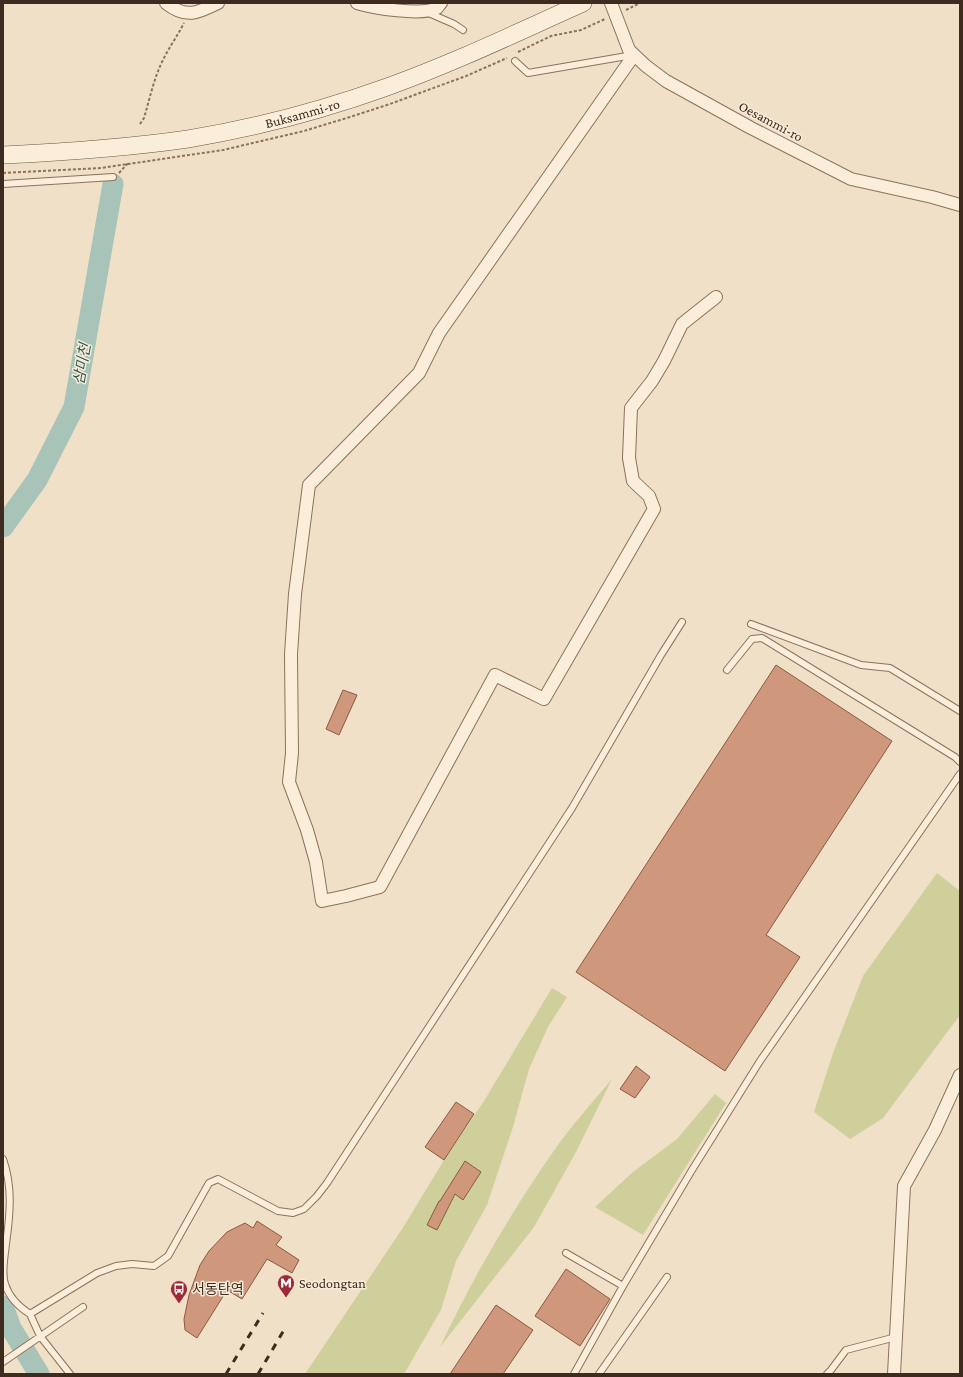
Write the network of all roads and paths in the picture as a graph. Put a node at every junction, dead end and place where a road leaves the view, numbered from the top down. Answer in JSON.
{"nodes":[{"id":1,"x":166,"y":3,"type":"edge"},
{"id":2,"x":218,"y":3,"type":"edge"},
{"id":3,"x":357,"y":3,"type":"edge"},
{"id":4,"x":441,"y":3,"type":"edge"},
{"id":5,"x":583,"y":3,"type":"edge"},
{"id":6,"x":611,"y":3,"type":"edge"},
{"id":7,"x":426,"y":10,"type":"junction"},
{"id":8,"x":188,"y":13,"type":"junction"},
{"id":9,"x":463,"y":30,"type":"dead end"},
{"id":10,"x":634,"y":55,"type":"junction"},
{"id":11,"x":515,"y":61,"type":"dead end"},
{"id":12,"x":140,"y":124,"type":"dead end"},
{"id":13,"x":3,"y":155,"type":"edge"},
{"id":14,"x":128,"y":163,"type":"dead end"},
{"id":15,"x":114,"y":177,"type":"joint"},
{"id":16,"x":3,"y":184,"type":"edge"},
{"id":17,"x":960,"y":205,"type":"edge"},
{"id":18,"x":716,"y":296,"type":"dead end"},
{"id":19,"x":682,"y":622,"type":"dead end"},
{"id":20,"x":751,"y":624,"type":"dead end"},
{"id":21,"x":727,"y":670,"type":"dead end"},
{"id":22,"x":960,"y":711,"type":"edge"},
{"id":23,"x":960,"y":762,"type":"edge"},
{"id":24,"x":960,"y":774,"type":"edge"},
{"id":25,"x":960,"y":1075,"type":"edge"},
{"id":26,"x":3,"y":1159,"type":"edge"},
{"id":27,"x":566,"y":1253,"type":"dead end"},
{"id":28,"x":667,"y":1277,"type":"dead end"},
{"id":29,"x":623,"y":1286,"type":"junction"},
{"id":30,"x":83,"y":1307,"type":"dead end"},
{"id":31,"x":30,"y":1314,"type":"junction"},
{"id":32,"x":896,"y":1337,"type":"junction"},
{"id":33,"x":38,"y":1338,"type":"junction"},
{"id":34,"x":3,"y":1362,"type":"edge"},
{"id":35,"x":70,"y":1374,"type":"edge"},
{"id":36,"x":574,"y":1374,"type":"edge"},
{"id":37,"x":599,"y":1374,"type":"edge"},
{"id":38,"x":827,"y":1374,"type":"edge"},
{"id":39,"x":894,"y":1374,"type":"edge"}],
"edges":[{"from":1,"to":8,"type":"street"},
{"from":2,"to":8,"type":"street"},
{"from":3,"to":7,"type":"street"},
{"from":4,"to":7,"type":"street"},
{"from":5,"to":13,"type":"street","name":"Buksammi-ro"},
{"from":6,"to":10,"type":"street","name":"Oesammi-ro"},
{"from":7,"to":9,"type":"lane"},
{"from":8,"to":12,"type":"path"},
{"from":10,"to":11,"type":"lane"},
{"from":10,"to":17,"type":"street","name":"Oesammi-ro"},
{"from":10,"to":18,"type":"street"},
{"from":14,"to":15,"type":"path"},
{"from":15,"to":16,"type":"lane"},
{"from":19,"to":31,"type":"lane"},
{"from":20,"to":22,"type":"lane"},
{"from":21,"to":23,"type":"lane"},
{"from":24,"to":29,"type":"lane"},
{"from":25,"to":32,"type":"street"},
{"from":26,"to":31,"type":"lane"},
{"from":27,"to":29,"type":"lane"},
{"from":28,"to":37,"type":"lane"},
{"from":29,"to":36,"type":"lane"},
{"from":30,"to":33,"type":"lane"},
{"from":31,"to":33,"type":"lane"},
{"from":32,"to":38,"type":"lane"},
{"from":32,"to":39,"type":"street"},
{"from":33,"to":34,"type":"lane"},
{"from":33,"to":35,"type":"lane"}]}
